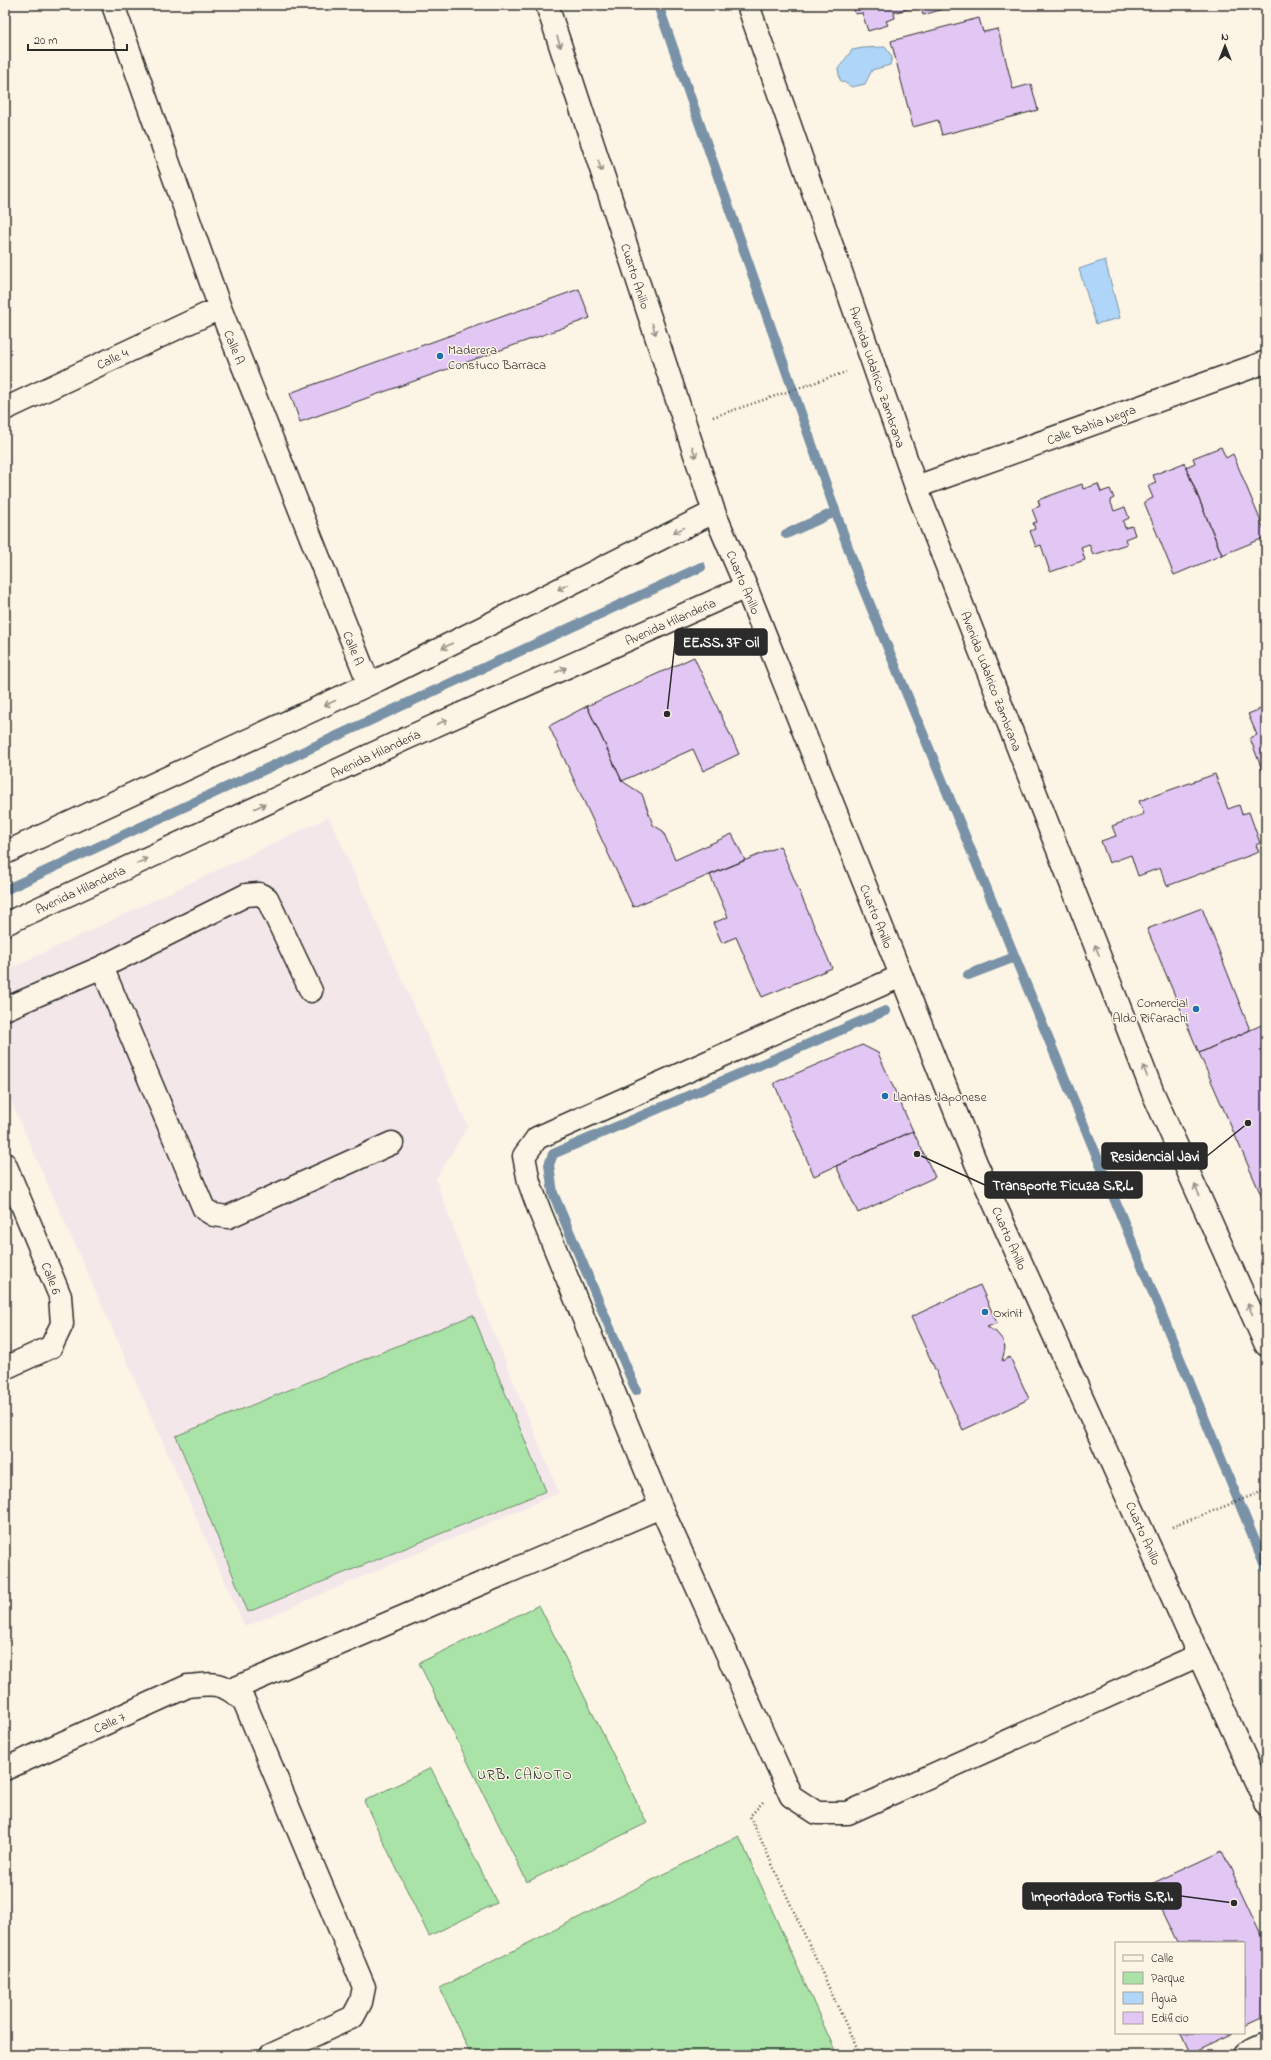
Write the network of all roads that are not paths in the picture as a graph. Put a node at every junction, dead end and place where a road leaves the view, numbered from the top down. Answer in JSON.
{"nodes":[{"id":1,"x":113,"y":5,"type":"edge"},
{"id":2,"x":547,"y":5,"type":"edge"},
{"id":3,"x":748,"y":5,"type":"edge"},
{"id":4,"x":220,"y":308,"type":"junction"},
{"id":5,"x":1266,"y":362,"type":"edge"},
{"id":6,"x":5,"y":409,"type":"edge"},
{"id":7,"x":916,"y":487,"type":"junction"},
{"id":8,"x":714,"y":512,"type":"junction"},
{"id":9,"x":746,"y":587,"type":"junction"},
{"id":10,"x":369,"y":684,"type":"junction"},
{"id":11,"x":5,"y":853,"type":"edge"},
{"id":12,"x":5,"y":924,"type":"edge"},
{"id":13,"x":102,"y":967,"type":"junction"},
{"id":14,"x":901,"y":976,"type":"junction"},
{"id":15,"x":310,"y":991,"type":"dead end"},
{"id":16,"x":5,"y":1009,"type":"edge"},
{"id":17,"x":392,"y":1143,"type":"dead end"},
{"id":18,"x":5,"y":1164,"type":"edge"},
{"id":19,"x":1266,"y":1345,"type":"edge"},
{"id":20,"x":5,"y":1368,"type":"edge"},
{"id":21,"x":661,"y":1506,"type":"junction"},
{"id":22,"x":1199,"y":1655,"type":"junction"},
{"id":23,"x":223,"y":1687,"type":"junction"},
{"id":24,"x":5,"y":1769,"type":"edge"},
{"id":25,"x":1266,"y":1804,"type":"edge"},
{"id":26,"x":1266,"y":2045,"type":"edge"},
{"id":27,"x":271,"y":2055,"type":"edge"},
{"id":28,"x":1244,"y":2055,"type":"edge"}],
"edges":[{"from":1,"to":4,"type":"main road","name":"Calle A"},
{"from":2,"to":8,"type":"main road","name":"Cuarto Anillo","one_way":true},
{"from":3,"to":7,"type":"main road","name":"Avenida Udalrico Zambrana"},
{"from":4,"to":6,"type":"main road","name":"Calle 4"},
{"from":4,"to":10,"type":"main road","name":"Calle A"},
{"from":5,"to":7,"type":"main road","name":"Calle Bahía Negra"},
{"from":19,"to":7,"type":"main road","name":"Avenida Udalrico Zambrana","one_way":true},
{"from":8,"to":9,"type":"main road","name":"Cuarto Anillo"},
{"from":8,"to":10,"type":"main road","one_way":true},
{"from":12,"to":9,"type":"main road","name":"Avenida Hilandería","one_way":true},
{"from":9,"to":14,"type":"main road","name":"Cuarto Anillo"},
{"from":10,"to":11,"type":"main road","one_way":true},
{"from":13,"to":15,"type":"main road"},
{"from":13,"to":16,"type":"main road"},
{"from":13,"to":17,"type":"main road"},
{"from":14,"to":21,"type":"main road"},
{"from":14,"to":22,"type":"main road","name":"Cuarto Anillo"},
{"from":18,"to":20,"type":"main road","name":"Calle 6"},
{"from":21,"to":22,"type":"main road"},
{"from":21,"to":23,"type":"main road","name":"Calle 7"},
{"from":22,"to":25,"type":"main road","name":"Cuarto Anillo"},
{"from":23,"to":24,"type":"main road","name":"Calle 7"},
{"from":23,"to":27,"type":"main road"},
{"from":26,"to":28,"type":"main road"}]}
